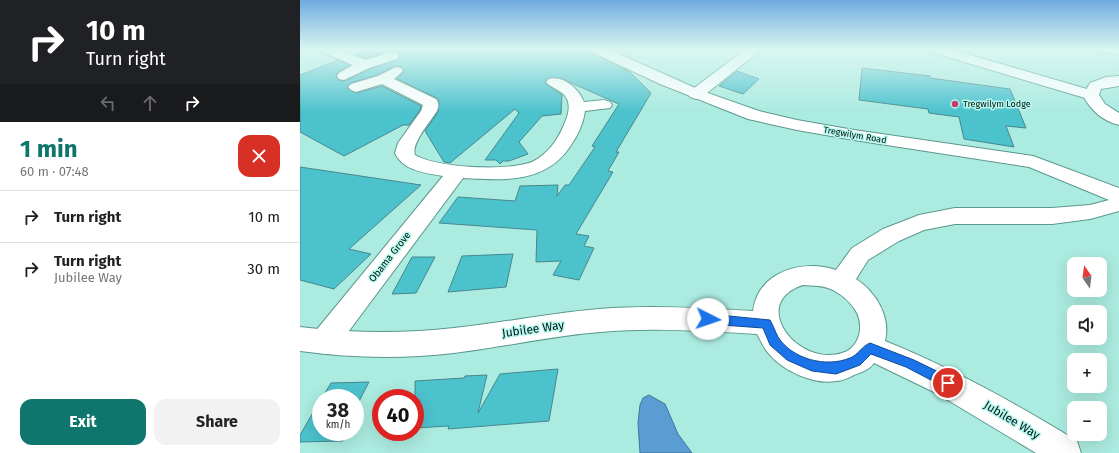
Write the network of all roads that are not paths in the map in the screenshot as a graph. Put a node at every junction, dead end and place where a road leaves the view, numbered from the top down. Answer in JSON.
{"nodes":[{"id":1,"x":355,"y":70,"type":"edge"},
{"id":2,"x":399,"y":70,"type":"dead end"},
{"id":3,"x":643,"y":70,"type":"edge"},
{"id":4,"x":727,"y":70,"type":"edge"},
{"id":5,"x":1001,"y":70,"type":"edge"},
{"id":6,"x":344,"y":76,"type":"dead end"},
{"id":7,"x":383,"y":79,"type":"junction"},
{"id":8,"x":1119,"y":80,"type":"edge"},
{"id":9,"x":554,"y":82,"type":"dead end"},
{"id":10,"x":356,"y":87,"type":"dead end"},
{"id":11,"x":696,"y":94,"type":"junction"},
{"id":12,"x":1093,"y":100,"type":"junction"},
{"id":13,"x":604,"y":105,"type":"dead end"},
{"id":14,"x":576,"y":108,"type":"junction"},
{"id":15,"x":1119,"y":120,"type":"edge"},
{"id":16,"x":1119,"y":130,"type":"edge"},
{"id":17,"x":457,"y":172,"type":"junction"},
{"id":18,"x":1119,"y":196,"type":"edge"},
{"id":19,"x":1119,"y":204,"type":"edge"},
{"id":20,"x":841,"y":282,"type":"junction"},
{"id":21,"x":766,"y":323,"type":"junction"},
{"id":22,"x":312,"y":340,"type":"edge"},
{"id":23,"x":870,"y":348,"type":"junction"},
{"id":24,"x":1065,"y":453,"type":"edge"}],
"edges":[{"from":1,"to":6,"type":"street"},
{"from":2,"to":7,"type":"street"},
{"from":3,"to":11,"type":"street","name":"Tregwilym Road"},
{"from":4,"to":11,"type":"street"},
{"from":5,"to":12,"type":"street"},
{"from":7,"to":10,"type":"street"},
{"from":7,"to":17,"type":"street"},
{"from":8,"to":12,"type":"street"},
{"from":9,"to":14,"type":"street"},
{"from":11,"to":18,"type":"street","name":"Tregwilym Road"},
{"from":12,"to":15,"type":"street"},
{"from":12,"to":16,"type":"street"},
{"from":13,"to":14,"type":"street"},
{"from":14,"to":17,"type":"street"},
{"from":17,"to":22,"type":"street","name":"Obama Grove"},
{"from":19,"to":20,"type":"street"},
{"from":20,"to":21,"type":"street"},
{"from":20,"to":23,"type":"street"},
{"from":21,"to":22,"type":"street","name":"Jubilee Way"},
{"from":21,"to":23,"type":"street"},
{"from":23,"to":24,"type":"street","name":"Jubilee Way"}]}
